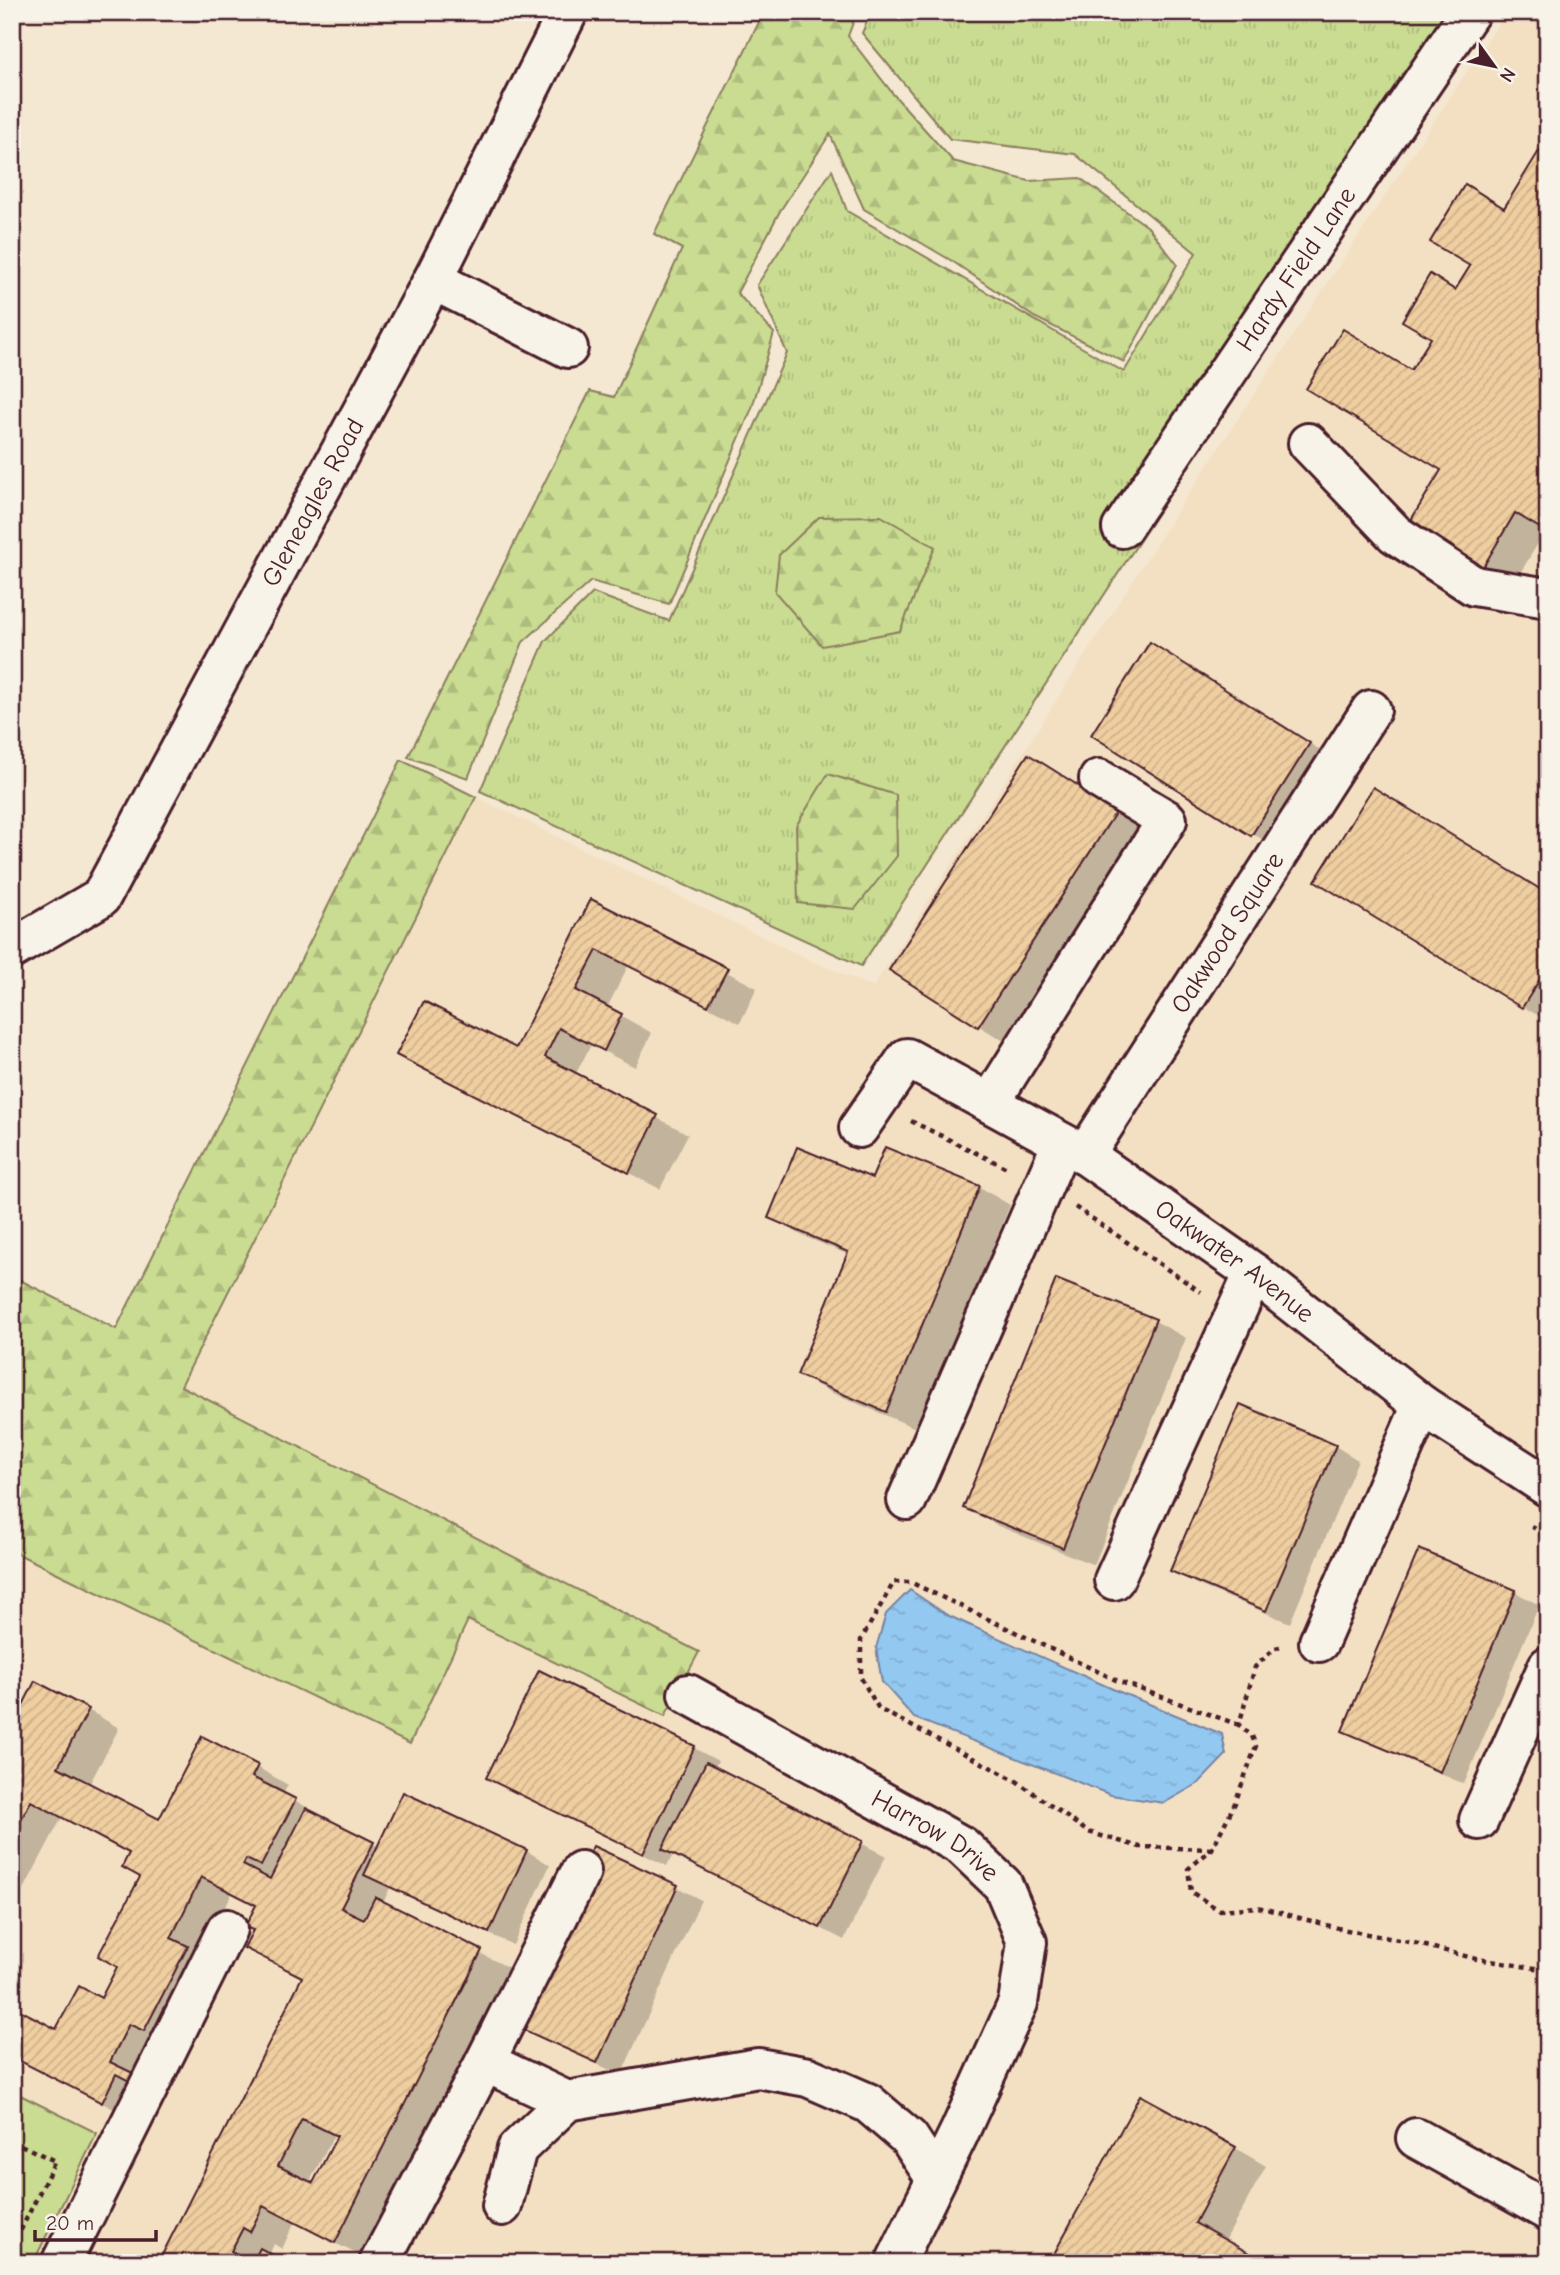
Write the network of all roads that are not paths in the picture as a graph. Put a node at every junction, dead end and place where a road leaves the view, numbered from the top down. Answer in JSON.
{"nodes":[{"id":1,"x":568,"y":12,"type":"edge"},
{"id":2,"x":1470,"y":12,"type":"edge"},
{"id":3,"x":433,"y":280,"type":"junction"},
{"id":4,"x":568,"y":348,"type":"dead end"},
{"id":5,"x":1308,"y":443,"type":"dead end"},
{"id":6,"x":1122,"y":528,"type":"dead end"},
{"id":7,"x":1548,"y":598,"type":"edge"},
{"id":8,"x":1371,"y":710,"type":"dead end"},
{"id":9,"x":1099,"y":779,"type":"dead end"},
{"id":10,"x":12,"y":949,"type":"edge"},
{"id":11,"x":990,"y":1103,"type":"junction"},
{"id":12,"x":859,"y":1128,"type":"dead end"},
{"id":13,"x":1074,"y":1149,"type":"junction"},
{"id":14,"x":1254,"y":1273,"type":"junction"},
{"id":15,"x":1422,"y":1405,"type":"junction"},
{"id":16,"x":1548,"y":1487,"type":"edge"},
{"id":17,"x":907,"y":1500,"type":"dead end"},
{"id":18,"x":1114,"y":1580,"type":"dead end"},
{"id":19,"x":1319,"y":1642,"type":"road end"},
{"id":20,"x":1548,"y":1666,"type":"edge"},
{"id":21,"x":688,"y":1694,"type":"dead end"},
{"id":22,"x":1479,"y":1820,"type":"dead end"},
{"id":23,"x":581,"y":1871,"type":"dead end"},
{"id":24,"x":227,"y":1929,"type":"dead end"},
{"id":25,"x":485,"y":2062,"type":"junction"},
{"id":26,"x":567,"y":2101,"type":"junction"},
{"id":27,"x":1416,"y":2138,"type":"dead end"},
{"id":28,"x":936,"y":2179,"type":"junction"},
{"id":29,"x":502,"y":2206,"type":"dead end"},
{"id":30,"x":1548,"y":2211,"type":"edge"},
{"id":31,"x":61,"y":2263,"type":"edge"},
{"id":32,"x":379,"y":2263,"type":"edge"},
{"id":33,"x":895,"y":2263,"type":"edge"}],
"edges":[{"from":1,"to":3,"type":"street","name":"Gleneagles Road"},
{"from":2,"to":6,"type":"street","name":"Hardy Field Lane"},
{"from":3,"to":4,"type":"street"},
{"from":3,"to":10,"type":"street","name":"Gleneagles Road"},
{"from":5,"to":7,"type":"street"},
{"from":8,"to":13,"type":"street","name":"Oakwood Square"},
{"from":9,"to":11,"type":"street"},
{"from":11,"to":12,"type":"street","name":"Oakwater Avenue"},
{"from":11,"to":13,"type":"street","name":"Oakwater Avenue"},
{"from":13,"to":14,"type":"street","name":"Oakwater Avenue"},
{"from":13,"to":17,"type":"street","name":"Oakwood Square"},
{"from":14,"to":15,"type":"street","name":"Oakwater Avenue"},
{"from":14,"to":18,"type":"street"},
{"from":15,"to":16,"type":"street","name":"Oakwater Avenue"},
{"from":15,"to":19,"type":"street"},
{"from":20,"to":22,"type":"street"},
{"from":21,"to":28,"type":"street","name":"Harrow Drive"},
{"from":23,"to":25,"type":"street"},
{"from":24,"to":31,"type":"street"},
{"from":25,"to":26,"type":"street"},
{"from":25,"to":32,"type":"street"},
{"from":26,"to":28,"type":"street"},
{"from":26,"to":29,"type":"street"},
{"from":27,"to":30,"type":"street"},
{"from":28,"to":33,"type":"street","name":"Harrow Drive"}]}
